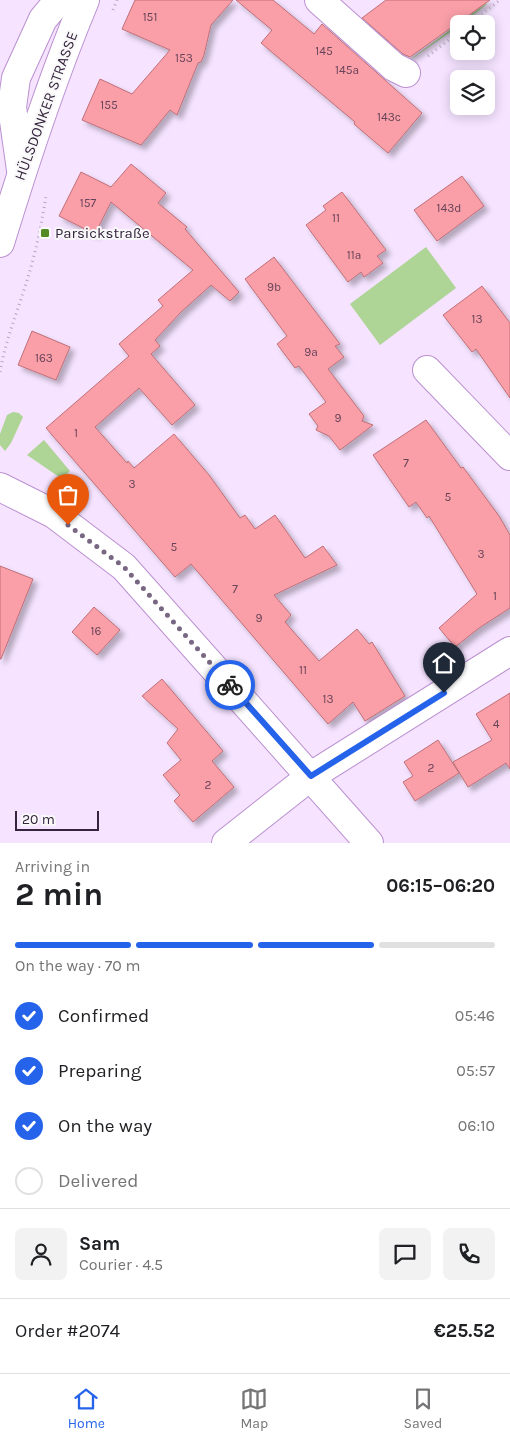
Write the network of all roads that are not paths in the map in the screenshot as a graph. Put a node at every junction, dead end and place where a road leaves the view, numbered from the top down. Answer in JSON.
{"nodes":[{"id":1,"x":59,"y":0,"type":"edge"},
{"id":2,"x":85,"y":0,"type":"edge"},
{"id":3,"x":319,"y":0,"type":"edge"},
{"id":4,"x":406,"y":73,"type":"road end"},
{"id":5,"x":21,"y":174,"type":"junction"},
{"id":6,"x":0,"y":199,"type":"edge"},
{"id":7,"x":0,"y":243,"type":"edge"},
{"id":8,"x":427,"y":370,"type":"dead end"},
{"id":9,"x":510,"y":456,"type":"edge"},
{"id":10,"x":0,"y":487,"type":"edge"},
{"id":11,"x":510,"y":651,"type":"edge"},
{"id":12,"x":311,"y":776,"type":"junction"},
{"id":13,"x":226,"y":843,"type":"edge"},
{"id":14,"x":369,"y":843,"type":"edge"}],
"edges":[{"from":1,"to":5,"type":"street"},
{"from":2,"to":5,"type":"street","name":"HÜLSDONKER STRASSE"},
{"from":3,"to":4,"type":"street"},
{"from":5,"to":6,"type":"street"},
{"from":5,"to":7,"type":"street","name":"HÜLSDONKER STRASSE"},
{"from":8,"to":9,"type":"street"},
{"from":10,"to":12,"type":"street"},
{"from":11,"to":12,"type":"street"},
{"from":12,"to":13,"type":"street"},
{"from":12,"to":14,"type":"street"}]}
